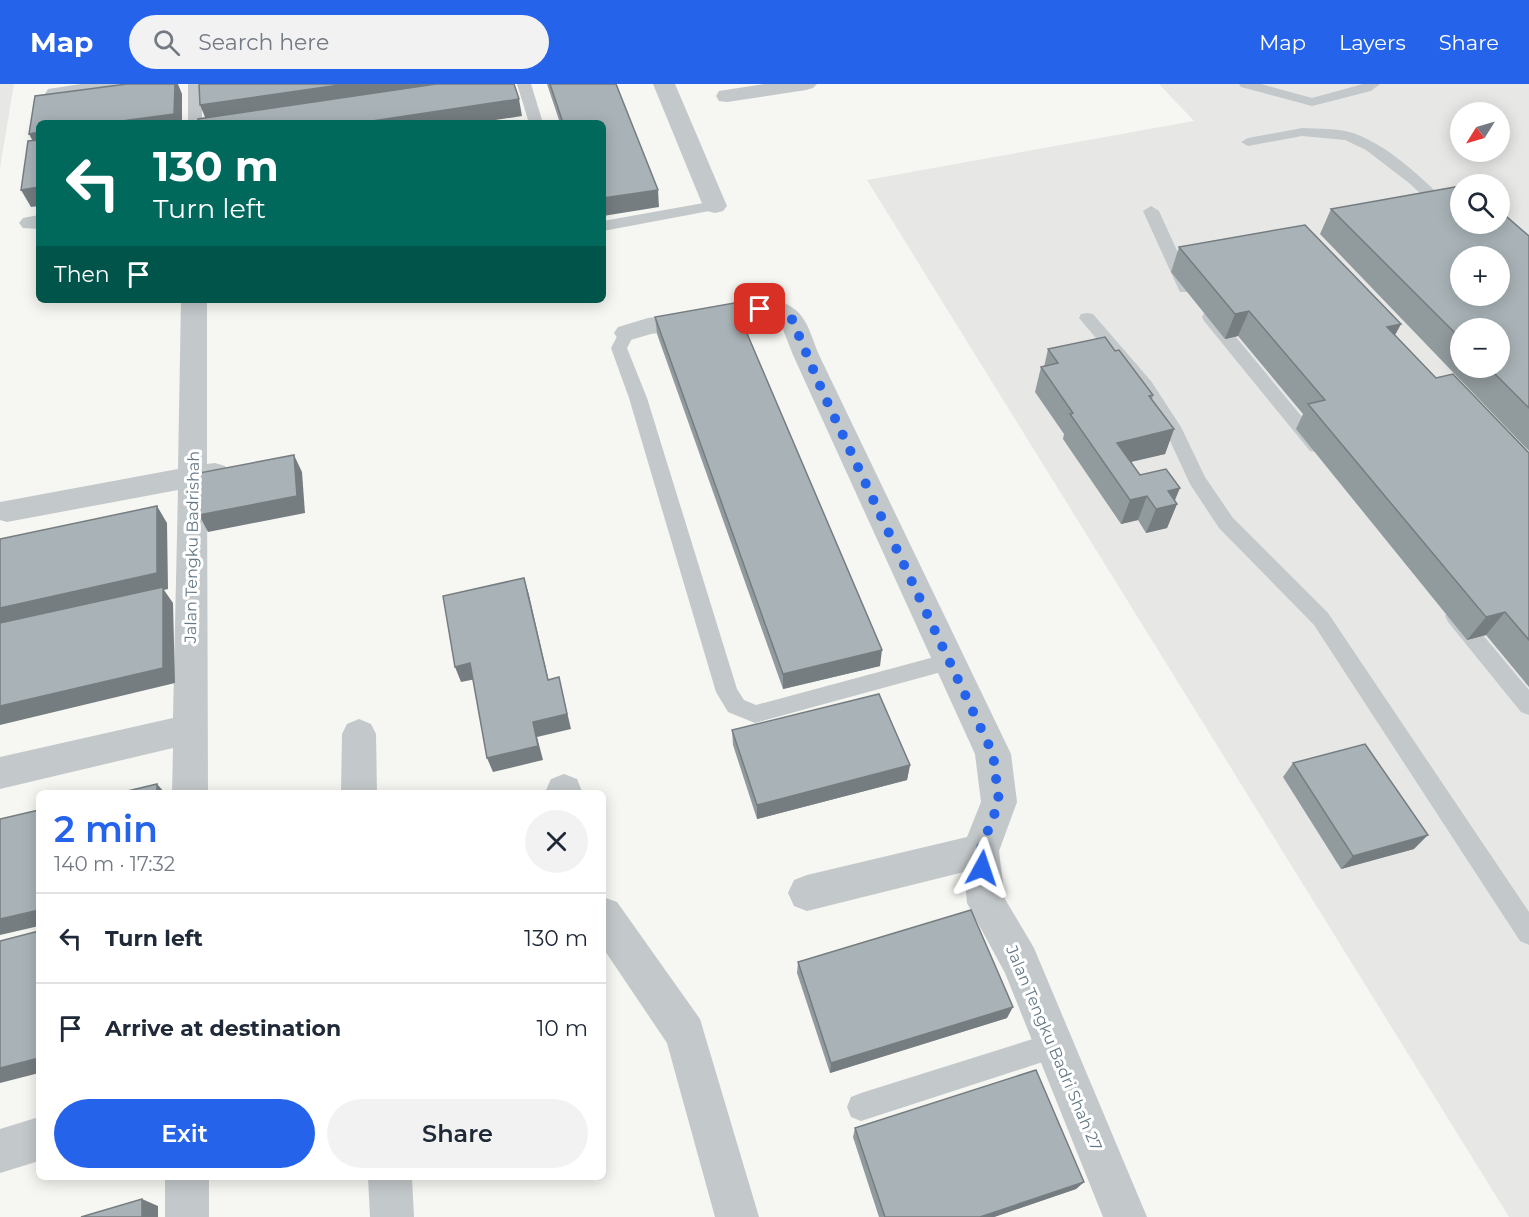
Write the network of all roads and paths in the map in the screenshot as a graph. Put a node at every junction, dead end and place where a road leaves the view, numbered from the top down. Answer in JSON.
{"nodes":[{"id":1,"x":125,"y":84,"type":"edge"},
{"id":2,"x":195,"y":84,"type":"edge"},
{"id":3,"x":524,"y":84,"type":"edge"},
{"id":4,"x":664,"y":84,"type":"edge"},
{"id":5,"x":1246,"y":84,"type":"edge"},
{"id":6,"x":1373,"y":84,"type":"edge"},
{"id":7,"x":796,"y":85,"type":"edge"},
{"id":8,"x":56,"y":94,"type":"edge"},
{"id":9,"x":728,"y":96,"type":"dead end"},
{"id":10,"x":195,"y":120,"type":"edge"},
{"id":11,"x":535,"y":120,"type":"edge"},
{"id":12,"x":1248,"y":142,"type":"dead end"},
{"id":13,"x":715,"y":206,"type":"joint"},
{"id":14,"x":1151,"y":211,"type":"dead end"},
{"id":15,"x":1450,"y":213,"type":"edge"},
{"id":16,"x":606,"y":225,"type":"edge"},
{"id":17,"x":1473,"y":234,"type":"edge"},
{"id":18,"x":1476,"y":237,"type":"edge"},
{"id":19,"x":194,"y":303,"type":"edge"},
{"id":20,"x":1086,"y":318,"type":"dead end"},
{"id":21,"x":627,"y":333,"type":"joint"},
{"id":22,"x":1325,"y":456,"type":"dead end"},
{"id":23,"x":237,"y":469,"type":"edge"},
{"id":24,"x":193,"y":477,"type":"junction"},
{"id":25,"x":7,"y":510,"type":"dead end"},
{"id":26,"x":1446,"y":604,"type":"dead end"},
{"id":27,"x":949,"y":662,"type":"junction"},
{"id":28,"x":1529,"y":706,"type":"edge"},
{"id":29,"x":190,"y":729,"type":"junction"},
{"id":30,"x":359,"y":735,"type":"dead end"},
{"id":31,"x":0,"y":773,"type":"edge"},
{"id":32,"x":190,"y":790,"type":"edge"},
{"id":33,"x":359,"y":790,"type":"edge"},
{"id":34,"x":980,"y":851,"type":"junction"},
{"id":35,"x":807,"y":893,"type":"dead end"},
{"id":36,"x":606,"y":919,"type":"edge"},
{"id":37,"x":1529,"y":933,"type":"edge"},
{"id":38,"x":1055,"y":1045,"type":"junction"},
{"id":39,"x":861,"y":1107,"type":"dead end"},
{"id":40,"x":36,"y":1140,"type":"edge"},
{"id":41,"x":0,"y":1151,"type":"edge"},
{"id":42,"x":187,"y":1180,"type":"edge"},
{"id":43,"x":390,"y":1180,"type":"edge"},
{"id":44,"x":187,"y":1217,"type":"edge"},
{"id":45,"x":392,"y":1217,"type":"edge"},
{"id":46,"x":737,"y":1217,"type":"edge"},
{"id":47,"x":1125,"y":1217,"type":"edge"}],
"edges":[{"from":1,"to":8,"type":"street"},
{"from":2,"to":10,"type":"lane"},
{"from":3,"to":11,"type":"lane"},
{"from":4,"to":13,"type":"street"},
{"from":5,"to":6,"type":"lane"},
{"from":7,"to":9,"type":"street"},
{"from":12,"to":15,"type":"lane"},
{"from":13,"to":16,"type":"lane"},
{"from":14,"to":22,"type":"lane"},
{"from":17,"to":18,"type":"lane"},
{"from":19,"to":24,"type":"street","name":"Jalan Tengku Badrishah"},
{"from":20,"to":37,"type":"lane"},
{"from":21,"to":27,"type":"street","name":"Jalan Tengku Badri Shah 27"},
{"from":21,"to":27,"type":"lane"},
{"from":23,"to":24,"type":"street"},
{"from":24,"to":25,"type":"street"},
{"from":24,"to":29,"type":"street","name":"Jalan Tengku Badrishah"},
{"from":26,"to":28,"type":"lane"},
{"from":27,"to":34,"type":"street","name":"Jalan Tengku Badri Shah 27"},
{"from":29,"to":31,"type":"street"},
{"from":29,"to":32,"type":"street","name":"Jalan Tengku Badrishah"},
{"from":30,"to":33,"type":"street"},
{"from":34,"to":35,"type":"street"},
{"from":34,"to":38,"type":"street","name":"Jalan Tengku Badri Shah 27"},
{"from":36,"to":46,"type":"street"},
{"from":38,"to":39,"type":"lane"},
{"from":38,"to":47,"type":"street","name":"Jalan Tengku Badri Shah 27"},
{"from":40,"to":41,"type":"street"},
{"from":42,"to":44,"type":"street"},
{"from":43,"to":45,"type":"street"}]}
